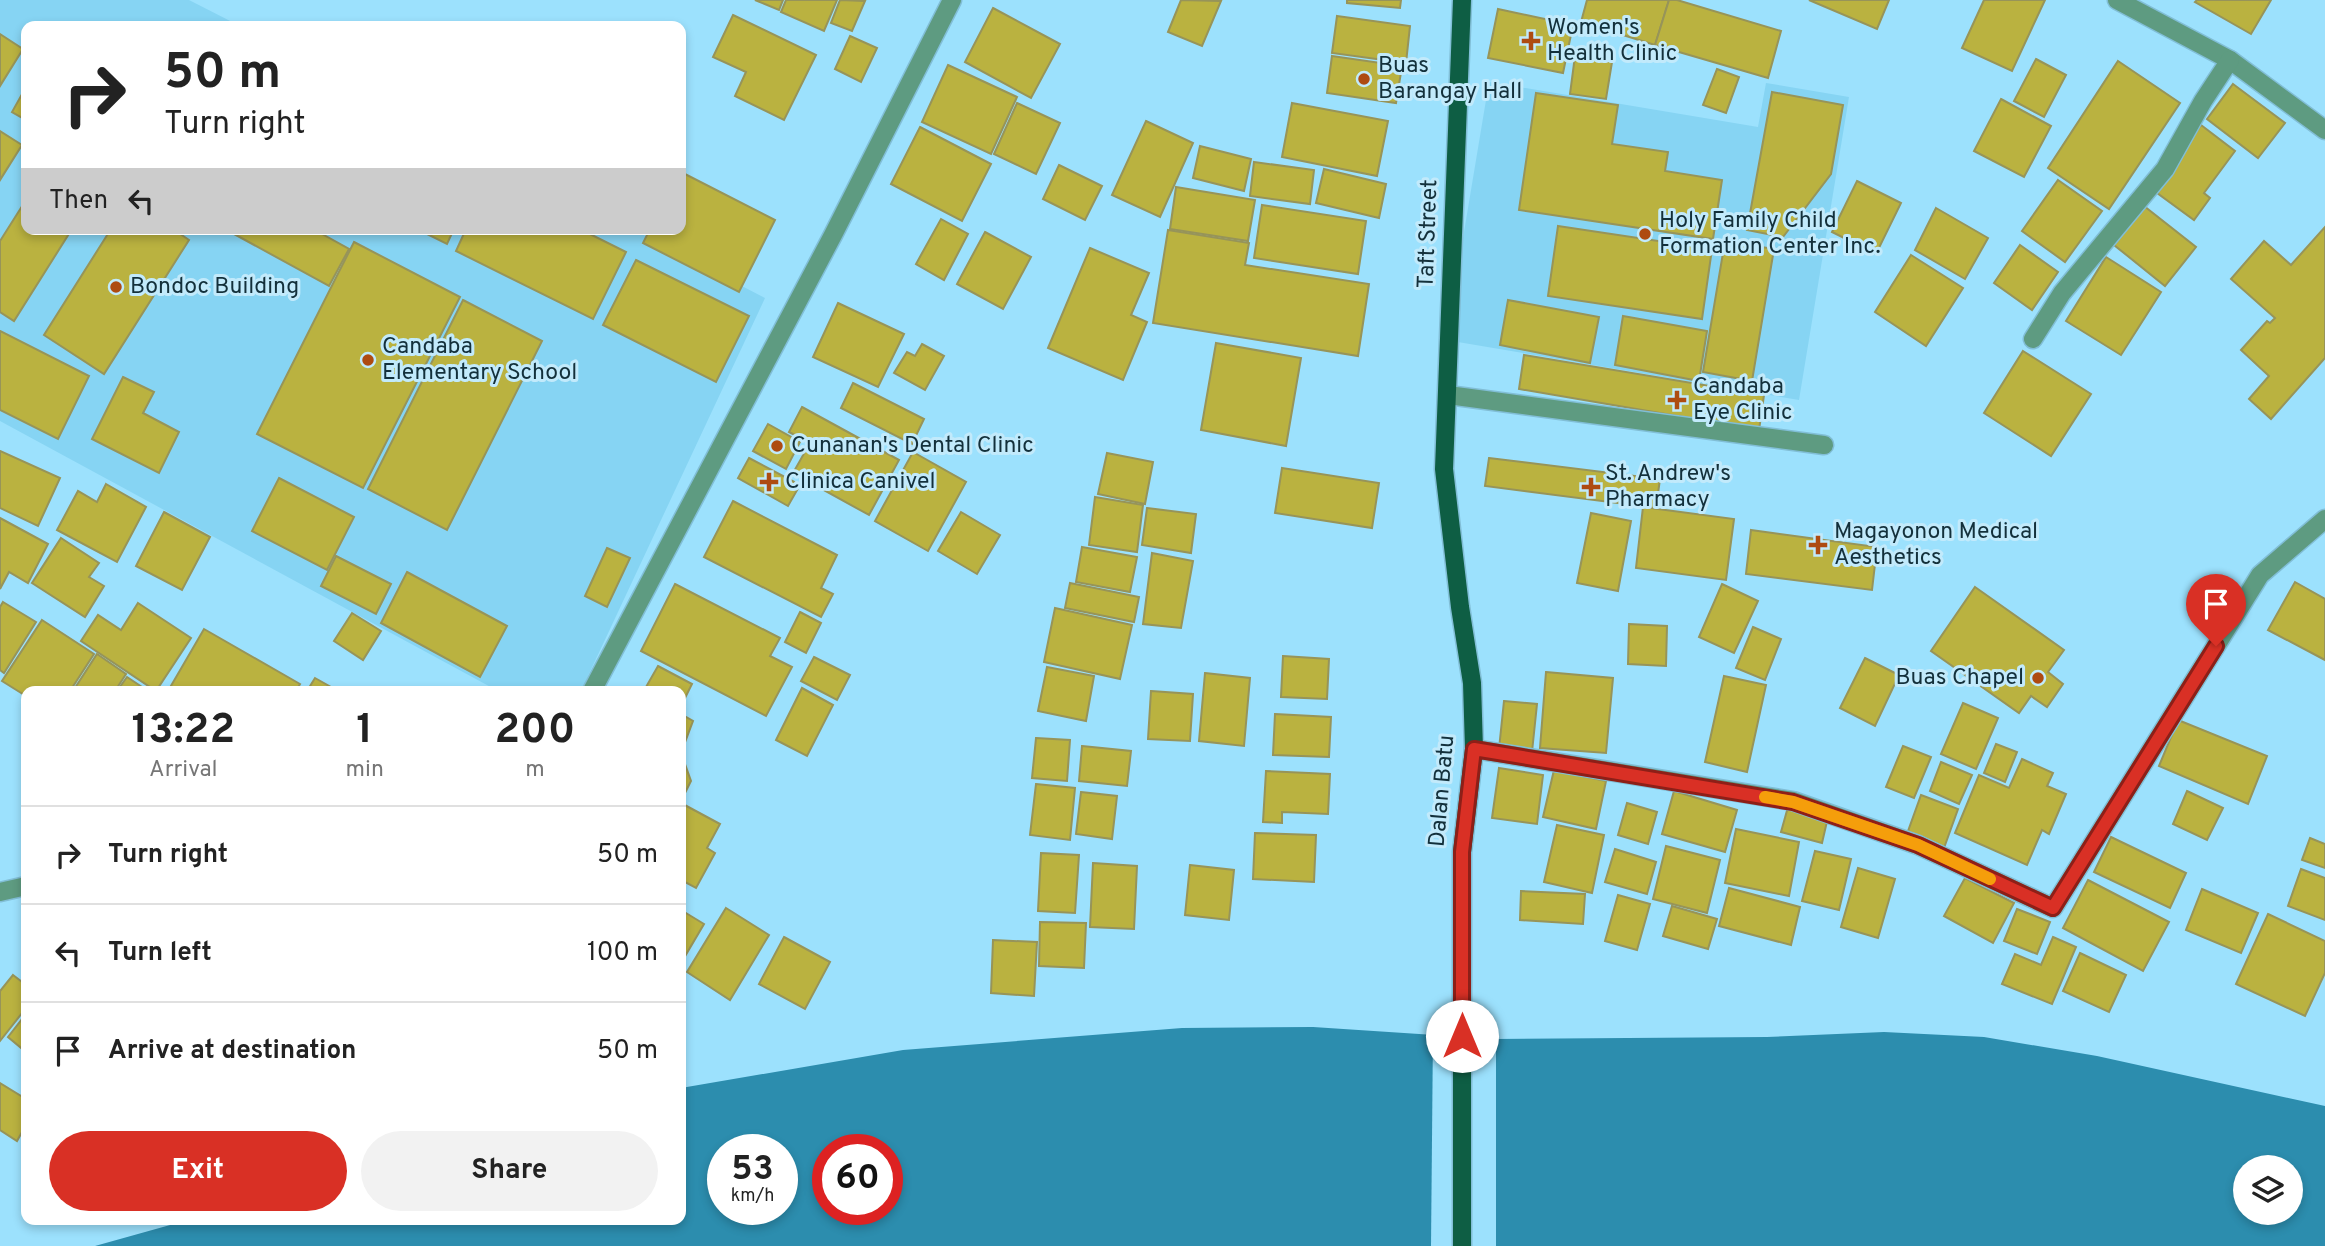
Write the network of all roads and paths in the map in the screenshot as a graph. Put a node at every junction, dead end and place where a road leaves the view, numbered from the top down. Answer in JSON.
{"nodes":[{"id":1,"x":952,"y":0,"type":"edge"},
{"id":2,"x":1462,"y":0,"type":"edge"},
{"id":3,"x":2117,"y":0,"type":"edge"},
{"id":4,"x":2230,"y":60,"type":"junction"},
{"id":5,"x":2325,"y":130,"type":"edge"},
{"id":6,"x":2033,"y":339,"type":"dead end"},
{"id":7,"x":1448,"y":395,"type":"junction"},
{"id":8,"x":1825,"y":446,"type":"dead end"},
{"id":9,"x":1444,"y":469,"type":"joint"},
{"id":10,"x":2325,"y":519,"type":"edge"},
{"id":11,"x":595,"y":686,"type":"edge"},
{"id":12,"x":1474,"y":749,"type":"junction"},
{"id":13,"x":21,"y":887,"type":"edge"},
{"id":14,"x":0,"y":892,"type":"edge"},
{"id":15,"x":1462,"y":1246,"type":"edge"}],
"edges":[{"from":1,"to":11,"type":"street"},
{"from":2,"to":7,"type":"main road","name":"Taft Street"},
{"from":3,"to":4,"type":"street"},
{"from":4,"to":5,"type":"street"},
{"from":4,"to":6,"type":"street"},
{"from":7,"to":8,"type":"street"},
{"from":7,"to":9,"type":"main road","name":"Taft Street"},
{"from":9,"to":12,"type":"main road","name":"Dalan Batu"},
{"from":10,"to":12,"type":"street"},
{"from":12,"to":15,"type":"main road","name":"Dalan Batu"},
{"from":13,"to":14,"type":"street"}]}
